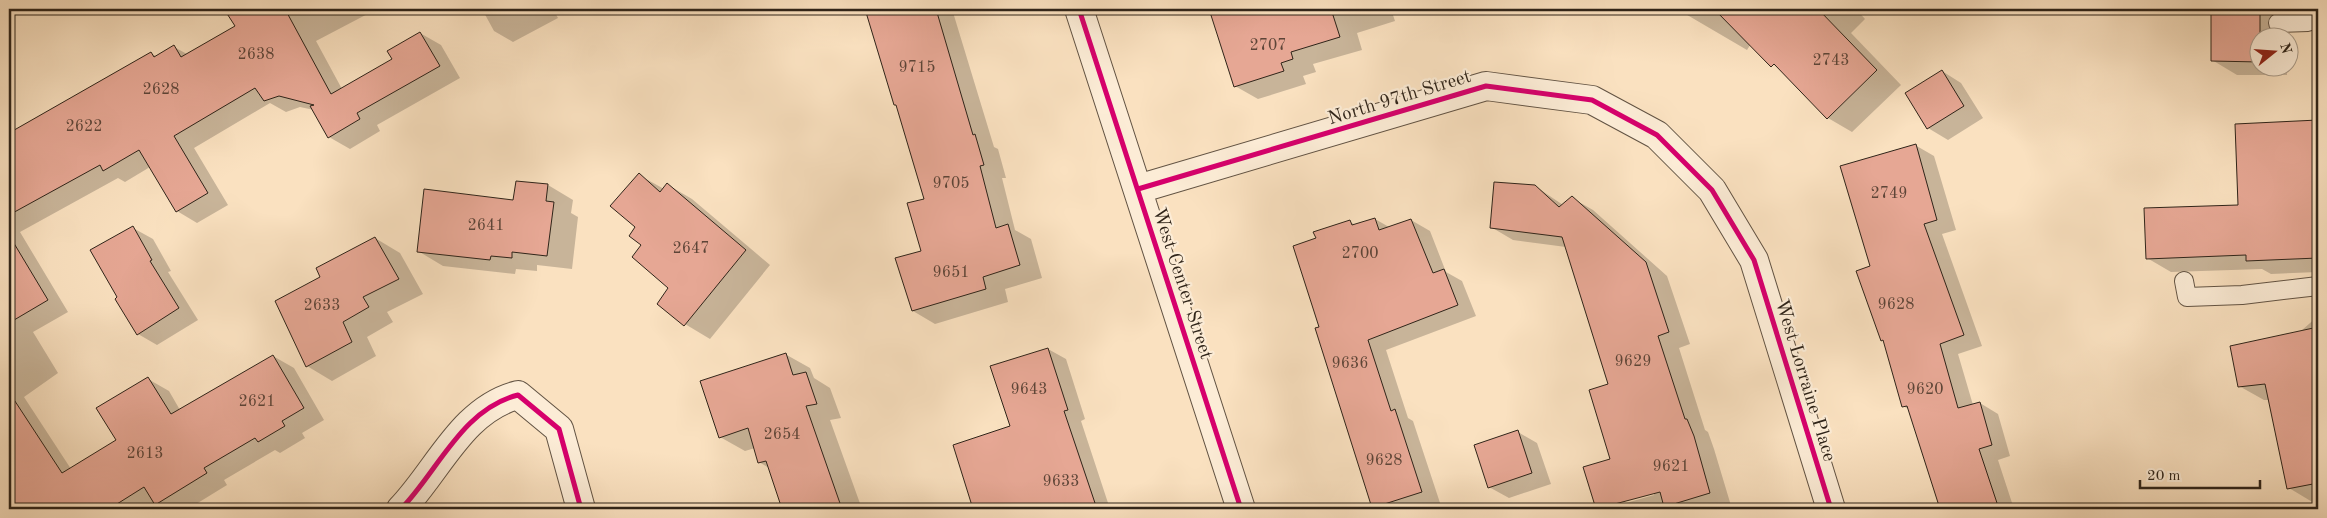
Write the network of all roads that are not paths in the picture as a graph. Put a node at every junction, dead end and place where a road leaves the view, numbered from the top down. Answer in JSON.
{"nodes":[{"id":1,"x":1079,"y":9,"type":"edge"},
{"id":2,"x":2315,"y":19,"type":"edge"},
{"id":3,"x":2278,"y":23,"type":"dead end"},
{"id":4,"x":1138,"y":189,"type":"junction"},
{"id":5,"x":1754,"y":260,"type":"joint"},
{"id":6,"x":2184,"y":281,"type":"dead end"},
{"id":7,"x":2318,"y":286,"type":"edge"},
{"id":8,"x":401,"y":509,"type":"edge"},
{"id":9,"x":581,"y":509,"type":"edge"},
{"id":10,"x":1241,"y":509,"type":"edge"},
{"id":11,"x":1831,"y":509,"type":"edge"}],
"edges":[{"from":1,"to":4,"type":"street","name":"West Center Street"},
{"from":2,"to":3,"type":"lane"},
{"from":4,"to":5,"type":"street","name":"North 97th Street"},
{"from":4,"to":10,"type":"street","name":"West Center Street"},
{"from":5,"to":11,"type":"street","name":"West Lorraine Place"},
{"from":6,"to":7,"type":"lane"},
{"from":8,"to":9,"type":"street"}]}
